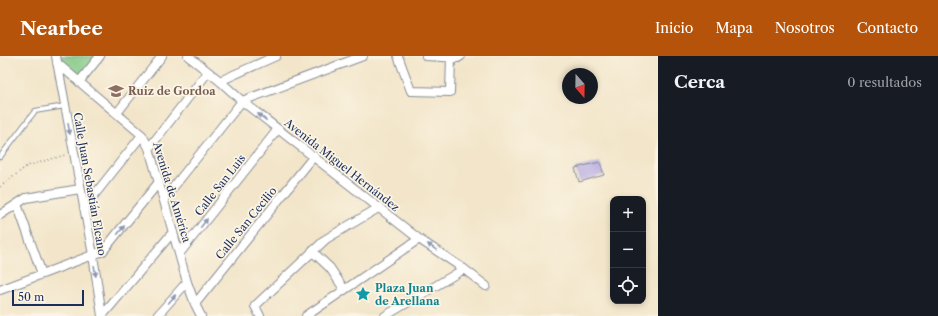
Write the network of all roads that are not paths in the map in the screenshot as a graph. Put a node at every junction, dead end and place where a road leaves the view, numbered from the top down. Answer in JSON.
{"nodes":[{"id":1,"x":100,"y":56,"type":"edge"},
{"id":2,"x":162,"y":56,"type":"edge"},
{"id":3,"x":188,"y":56,"type":"edge"},
{"id":4,"x":276,"y":56,"type":"edge"},
{"id":5,"x":363,"y":56,"type":"edge"},
{"id":6,"x":398,"y":56,"type":"edge"},
{"id":7,"x":426,"y":56,"type":"edge"},
{"id":8,"x":461,"y":56,"type":"edge"},
{"id":9,"x":450,"y":57,"type":"junction"},
{"id":10,"x":57,"y":60,"type":"edge"},
{"id":11,"x":208,"y":72,"type":"junction"},
{"id":12,"x":220,"y":80,"type":"junction"},
{"id":13,"x":79,"y":82,"type":"junction"},
{"id":14,"x":242,"y":101,"type":"junction"},
{"id":15,"x":65,"y":106,"type":"junction"},
{"id":16,"x":117,"y":113,"type":"junction"},
{"id":17,"x":278,"y":129,"type":"junction"},
{"id":18,"x":142,"y":135,"type":"junction"},
{"id":19,"x":149,"y":148,"type":"junction"},
{"id":20,"x":314,"y":156,"type":"junction"},
{"id":21,"x":0,"y":157,"type":"edge"},
{"id":22,"x":159,"y":182,"type":"junction"},
{"id":23,"x":80,"y":189,"type":"junction"},
{"id":24,"x":164,"y":199,"type":"junction"},
{"id":25,"x":17,"y":204,"type":"junction"},
{"id":26,"x":84,"y":208,"type":"junction"},
{"id":27,"x":380,"y":208,"type":"junction"},
{"id":28,"x":0,"y":215,"type":"edge"},
{"id":29,"x":173,"y":232,"type":"junction"},
{"id":30,"x":419,"y":239,"type":"junction"},
{"id":31,"x":312,"y":251,"type":"junction"},
{"id":32,"x":180,"y":254,"type":"junction"},
{"id":33,"x":93,"y":256,"type":"junction"},
{"id":34,"x":464,"y":269,"type":"junction"},
{"id":35,"x":42,"y":274,"type":"junction"},
{"id":36,"x":187,"y":282,"type":"junction"},
{"id":37,"x":486,"y":286,"type":"dead end"},
{"id":38,"x":344,"y":289,"type":"junction"},
{"id":39,"x":0,"y":290,"type":"edge"},
{"id":40,"x":195,"y":304,"type":"junction"},
{"id":41,"x":102,"y":316,"type":"edge"},
{"id":42,"x":157,"y":316,"type":"edge"},
{"id":43,"x":201,"y":316,"type":"edge"},
{"id":44,"x":260,"y":316,"type":"edge"},
{"id":45,"x":306,"y":316,"type":"edge"},
{"id":46,"x":385,"y":316,"type":"edge"}],
"edges":[{"from":1,"to":13,"type":"street"},
{"from":2,"to":16,"type":"street"},
{"from":3,"to":11,"type":"street","name":"Avenida Miguel Hernández"},
{"from":4,"to":12,"type":"street"},
{"from":5,"to":14,"type":"street"},
{"from":6,"to":9,"type":"street"},
{"from":7,"to":9,"type":"street"},
{"from":8,"to":9,"type":"street"},
{"from":10,"to":13,"type":"street","name":"Avenida de América"},
{"from":10,"to":15,"type":"street","name":"Calle Juan Sebastián Elcano"},
{"from":11,"to":12,"type":"street","name":"Avenida Miguel Hernández"},
{"from":11,"to":19,"type":"street"},
{"from":12,"to":14,"type":"street","name":"Avenida Miguel Hernández"},
{"from":13,"to":16,"type":"street","name":"Avenida de América"},
{"from":17,"to":14,"type":"street","name":"Avenida Miguel Hernández","one_way":true},
{"from":14,"to":24,"type":"street"},
{"from":15,"to":21,"type":"lane"},
{"from":15,"to":23,"type":"street","name":"Calle Juan Sebastián Elcano","one_way":true},
{"from":16,"to":18,"type":"street","name":"Avenida de América"},
{"from":17,"to":20,"type":"street","name":"Avenida Miguel Hernández"},
{"from":32,"to":17,"type":"street","name":"Calle San Luis","one_way":true},
{"from":18,"to":19,"type":"street","name":"Avenida de América"},
{"from":18,"to":26,"type":"street"},
{"from":19,"to":22,"type":"street","name":"Avenida de América"},
{"from":20,"to":27,"type":"street","name":"Avenida Miguel Hernández"},
{"from":20,"to":40,"type":"street","name":"Calle San Cecilio"},
{"from":22,"to":24,"type":"street","name":"Avenida de América"},
{"from":33,"to":22,"type":"street","one_way":true},
{"from":23,"to":25,"type":"street"},
{"from":23,"to":26,"type":"street","name":"Calle Juan Sebastián Elcano"},
{"from":24,"to":29,"type":"street","name":"Avenida de América"},
{"from":25,"to":28,"type":"street"},
{"from":25,"to":35,"type":"street"},
{"from":26,"to":33,"type":"street","name":"Calle Juan Sebastián Elcano"},
{"from":27,"to":30,"type":"street","name":"Avenida Miguel Hernández"},
{"from":27,"to":31,"type":"street"},
{"from":29,"to":32,"type":"street","name":"Avenida de América"},
{"from":29,"to":41,"type":"street"},
{"from":34,"to":30,"type":"street","name":"Avenida Miguel Hernández","one_way":true},
{"from":30,"to":38,"type":"street"},
{"from":31,"to":38,"type":"street"},
{"from":31,"to":44,"type":"street"},
{"from":32,"to":36,"type":"street","name":"Avenida de América"},
{"from":33,"to":35,"type":"street"},
{"from":33,"to":41,"type":"street","name":"Calle Juan Sebastián Elcano","one_way":true},
{"from":34,"to":37,"type":"street","name":"Avenida Miguel Hernández"},
{"from":34,"to":46,"type":"street"},
{"from":35,"to":39,"type":"street"},
{"from":36,"to":40,"type":"street","name":"Avenida de América"},
{"from":42,"to":36,"type":"street","one_way":true},
{"from":38,"to":45,"type":"street"},
{"from":40,"to":43,"type":"street","name":"Avenida de América"}]}
